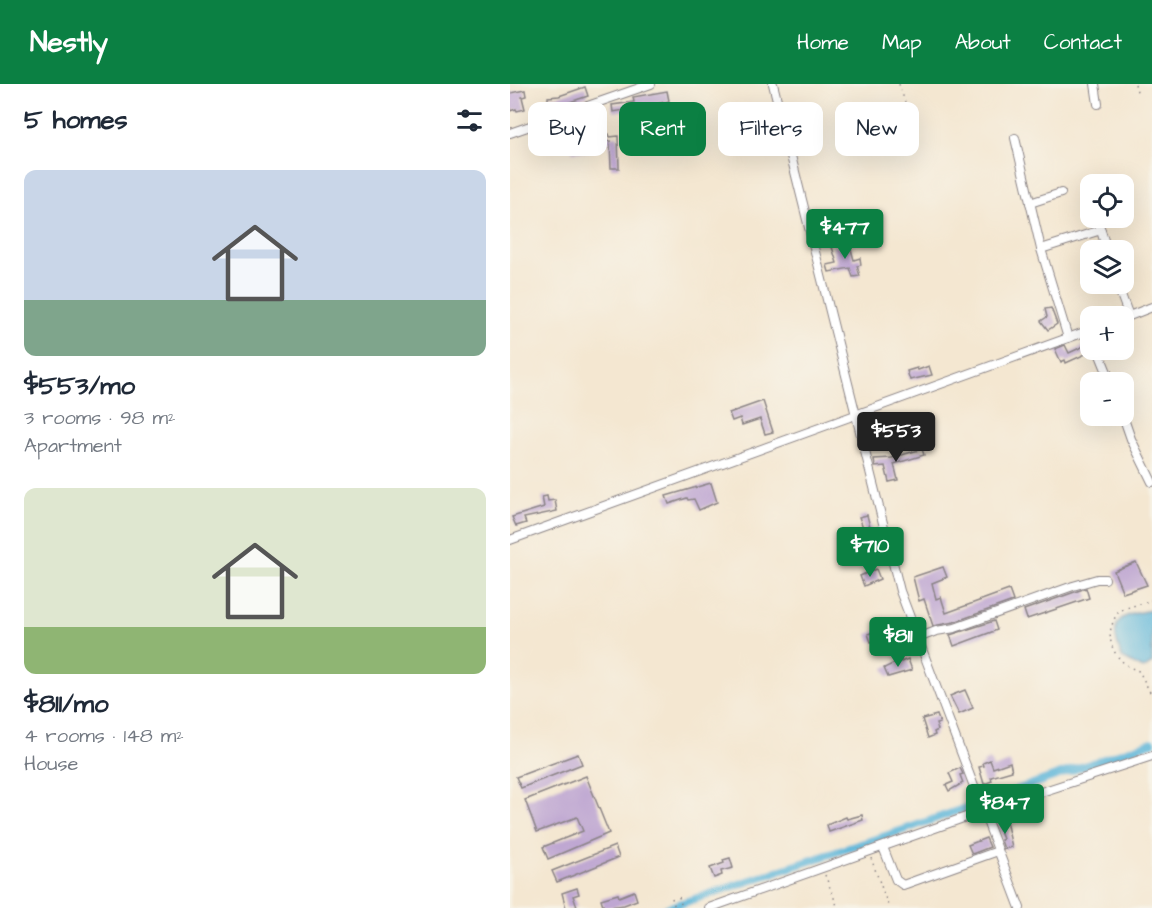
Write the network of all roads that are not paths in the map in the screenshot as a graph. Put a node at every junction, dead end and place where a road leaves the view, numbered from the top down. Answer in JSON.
{"nodes":[{"id":1,"x":651,"y":84,"type":"edge"},
{"id":2,"x":774,"y":84,"type":"edge"},
{"id":3,"x":1095,"y":84,"type":"edge"},
{"id":4,"x":1098,"y":104,"type":"dead end"},
{"id":5,"x":510,"y":133,"type":"edge"},
{"id":6,"x":1015,"y":138,"type":"dead end"},
{"id":7,"x":1061,"y":194,"type":"dead end"},
{"id":8,"x":1030,"y":203,"type":"junction"},
{"id":9,"x":1101,"y":230,"type":"joint"},
{"id":10,"x":1104,"y":240,"type":"edge"},
{"id":11,"x":1041,"y":249,"type":"junction"},
{"id":12,"x":1152,"y":307,"type":"edge"},
{"id":13,"x":1134,"y":314,"type":"edge"},
{"id":14,"x":1080,"y":334,"type":"edge"},
{"id":15,"x":1068,"y":338,"type":"junction"},
{"id":16,"x":856,"y":416,"type":"junction"},
{"id":17,"x":1126,"y":426,"type":"edge"},
{"id":18,"x":1152,"y":482,"type":"edge"},
{"id":19,"x":510,"y":540,"type":"edge"},
{"id":20,"x":1105,"y":579,"type":"dead end"},
{"id":21,"x":918,"y":638,"type":"junction"},
{"id":22,"x":1152,"y":756,"type":"edge"},
{"id":23,"x":983,"y":811,"type":"junction"},
{"id":24,"x":883,"y":847,"type":"junction"},
{"id":25,"x":998,"y":852,"type":"junction"},
{"id":26,"x":709,"y":908,"type":"edge"},
{"id":27,"x":1020,"y":908,"type":"edge"}],
"edges":[{"from":1,"to":5,"type":"street"},
{"from":2,"to":16,"type":"street"},
{"from":3,"to":4,"type":"street"},
{"from":6,"to":8,"type":"street"},
{"from":7,"to":8,"type":"street"},
{"from":8,"to":11,"type":"street"},
{"from":9,"to":10,"type":"street"},
{"from":9,"to":11,"type":"street"},
{"from":11,"to":15,"type":"street"},
{"from":12,"to":13,"type":"street"},
{"from":14,"to":15,"type":"street"},
{"from":15,"to":16,"type":"street"},
{"from":16,"to":19,"type":"street"},
{"from":16,"to":21,"type":"street"},
{"from":17,"to":18,"type":"street"},
{"from":20,"to":21,"type":"street"},
{"from":21,"to":23,"type":"street"},
{"from":22,"to":23,"type":"street"},
{"from":23,"to":24,"type":"street"},
{"from":23,"to":25,"type":"street"},
{"from":24,"to":25,"type":"street"},
{"from":24,"to":26,"type":"street"},
{"from":25,"to":27,"type":"street"}]}
